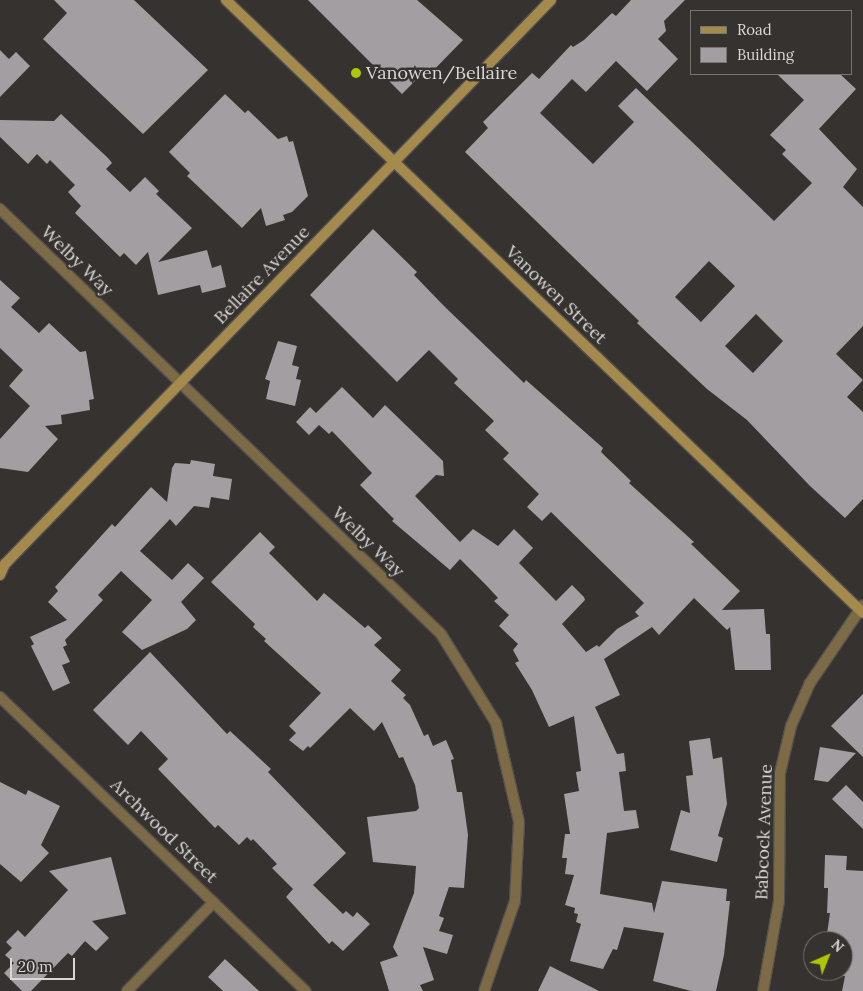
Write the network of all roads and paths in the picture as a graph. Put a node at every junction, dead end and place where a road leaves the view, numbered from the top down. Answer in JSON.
{"nodes":[{"id":1,"x":226,"y":0,"type":"edge"},
{"id":2,"x":551,"y":0,"type":"edge"},
{"id":3,"x":394,"y":161,"type":"junction"},
{"id":4,"x":0,"y":210,"type":"edge"},
{"id":5,"x":179,"y":383,"type":"junction"},
{"id":6,"x":2,"y":562,"type":"edge"},
{"id":7,"x":0,"y":575,"type":"edge"},
{"id":8,"x":862,"y":609,"type":"edge"},
{"id":9,"x":0,"y":697,"type":"edge"},
{"id":10,"x":214,"y":902,"type":"junction"},
{"id":11,"x":127,"y":991,"type":"edge"},
{"id":12,"x":305,"y":991,"type":"edge"},
{"id":13,"x":484,"y":991,"type":"edge"},
{"id":14,"x":763,"y":991,"type":"edge"}],
"edges":[{"from":1,"to":3,"type":"main road","name":"Vanowen Street"},
{"from":2,"to":3,"type":"main road","name":"Bellaire Avenue"},
{"from":3,"to":5,"type":"main road","name":"Bellaire Avenue"},
{"from":3,"to":8,"type":"main road","name":"Vanowen Street"},
{"from":4,"to":5,"type":"street","name":"Welby Way"},
{"from":5,"to":6,"type":"main road","name":"Bellaire Avenue"},
{"from":5,"to":13,"type":"street","name":"Welby Way"},
{"from":6,"to":7,"type":"main road","name":"Bellaire Avenue"},
{"from":8,"to":14,"type":"street","name":"Babcock Avenue"},
{"from":9,"to":10,"type":"street","name":"Archwood Street"},
{"from":10,"to":11,"type":"street"},
{"from":10,"to":12,"type":"street","name":"Archwood Street"}]}
